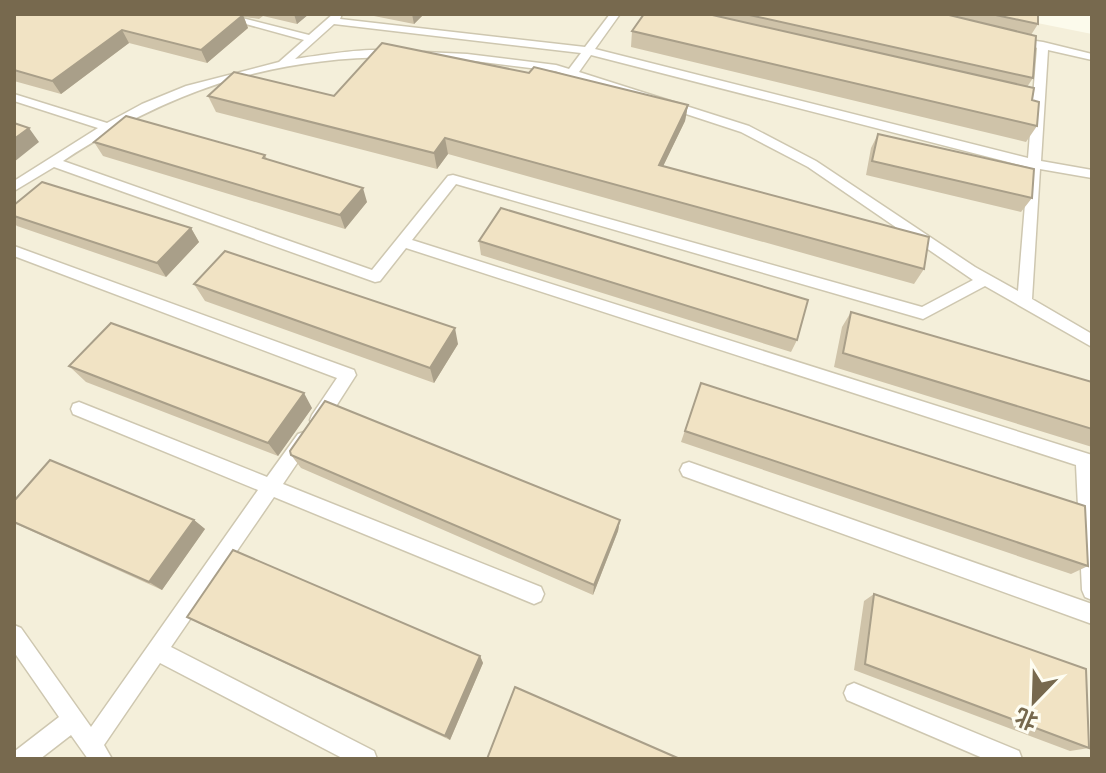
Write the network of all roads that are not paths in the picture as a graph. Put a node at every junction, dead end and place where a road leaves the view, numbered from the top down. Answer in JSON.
{"nodes":[{"id":1,"x":214,"y":14,"type":"edge"},
{"id":2,"x":615,"y":14,"type":"edge"},
{"id":3,"x":336,"y":18,"type":"edge"},
{"id":4,"x":312,"y":39,"type":"junction"},
{"id":5,"x":1027,"y":42,"type":"edge"},
{"id":6,"x":1043,"y":45,"type":"junction"},
{"id":7,"x":589,"y":51,"type":"junction"},
{"id":8,"x":1092,"y":57,"type":"edge"},
{"id":9,"x":281,"y":67,"type":"junction"},
{"id":10,"x":572,"y":73,"type":"junction"},
{"id":11,"x":14,"y":97,"type":"edge"},
{"id":12,"x":1024,"y":98,"type":"edge"},
{"id":13,"x":1039,"y":102,"type":"junction"},
{"id":14,"x":111,"y":128,"type":"junction"},
{"id":15,"x":54,"y":162,"type":"junction"},
{"id":16,"x":1034,"y":164,"type":"junction"},
{"id":17,"x":1092,"y":174,"type":"edge"},
{"id":18,"x":14,"y":187,"type":"edge"},
{"id":19,"x":404,"y":242,"type":"junction"},
{"id":20,"x":14,"y":251,"type":"edge"},
{"id":21,"x":985,"y":280,"type":"junction"},
{"id":22,"x":1024,"y":302,"type":"junction"},
{"id":23,"x":1092,"y":341,"type":"edge"},
{"id":24,"x":79,"y":409,"type":"dead end"},
{"id":25,"x":1088,"y":462,"type":"edge"},
{"id":26,"x":689,"y":470,"type":"dead end"},
{"id":27,"x":272,"y":485,"type":"junction"},
{"id":28,"x":1092,"y":590,"type":"edge"},
{"id":29,"x":534,"y":594,"type":"dead end"},
{"id":30,"x":1092,"y":614,"type":"edge"},
{"id":31,"x":14,"y":635,"type":"edge"},
{"id":32,"x":158,"y":651,"type":"junction"},
{"id":33,"x":854,"y":693,"type":"dead end"},
{"id":34,"x":73,"y":720,"type":"junction"},
{"id":35,"x":96,"y":752,"type":"edge"},
{"id":36,"x":23,"y":759,"type":"edge"},
{"id":37,"x":366,"y":759,"type":"edge"},
{"id":38,"x":1011,"y":759,"type":"edge"}],
"edges":[{"from":1,"to":4,"type":"lane"},
{"from":2,"to":7,"type":"lane"},
{"from":3,"to":4,"type":"lane"},
{"from":3,"to":7,"type":"lane"},
{"from":4,"to":9,"type":"lane"},
{"from":5,"to":6,"type":"lane"},
{"from":6,"to":8,"type":"lane"},
{"from":6,"to":13,"type":"lane"},
{"from":7,"to":10,"type":"lane"},
{"from":7,"to":16,"type":"lane"},
{"from":9,"to":10,"type":"lane"},
{"from":9,"to":14,"type":"lane"},
{"from":10,"to":21,"type":"lane"},
{"from":11,"to":14,"type":"lane"},
{"from":12,"to":13,"type":"lane"},
{"from":13,"to":16,"type":"lane"},
{"from":14,"to":15,"type":"lane"},
{"from":15,"to":18,"type":"lane"},
{"from":15,"to":19,"type":"lane"},
{"from":16,"to":17,"type":"lane"},
{"from":16,"to":22,"type":"lane"},
{"from":19,"to":21,"type":"lane"},
{"from":19,"to":25,"type":"lane"},
{"from":20,"to":27,"type":"lane"},
{"from":21,"to":22,"type":"lane"},
{"from":22,"to":23,"type":"lane"},
{"from":24,"to":27,"type":"lane"},
{"from":25,"to":28,"type":"lane"},
{"from":26,"to":30,"type":"lane"},
{"from":27,"to":29,"type":"lane"},
{"from":27,"to":32,"type":"lane"},
{"from":31,"to":34,"type":"lane"},
{"from":32,"to":35,"type":"lane"},
{"from":32,"to":37,"type":"lane"},
{"from":33,"to":38,"type":"lane"},
{"from":34,"to":35,"type":"lane"},
{"from":34,"to":36,"type":"lane"}]}
